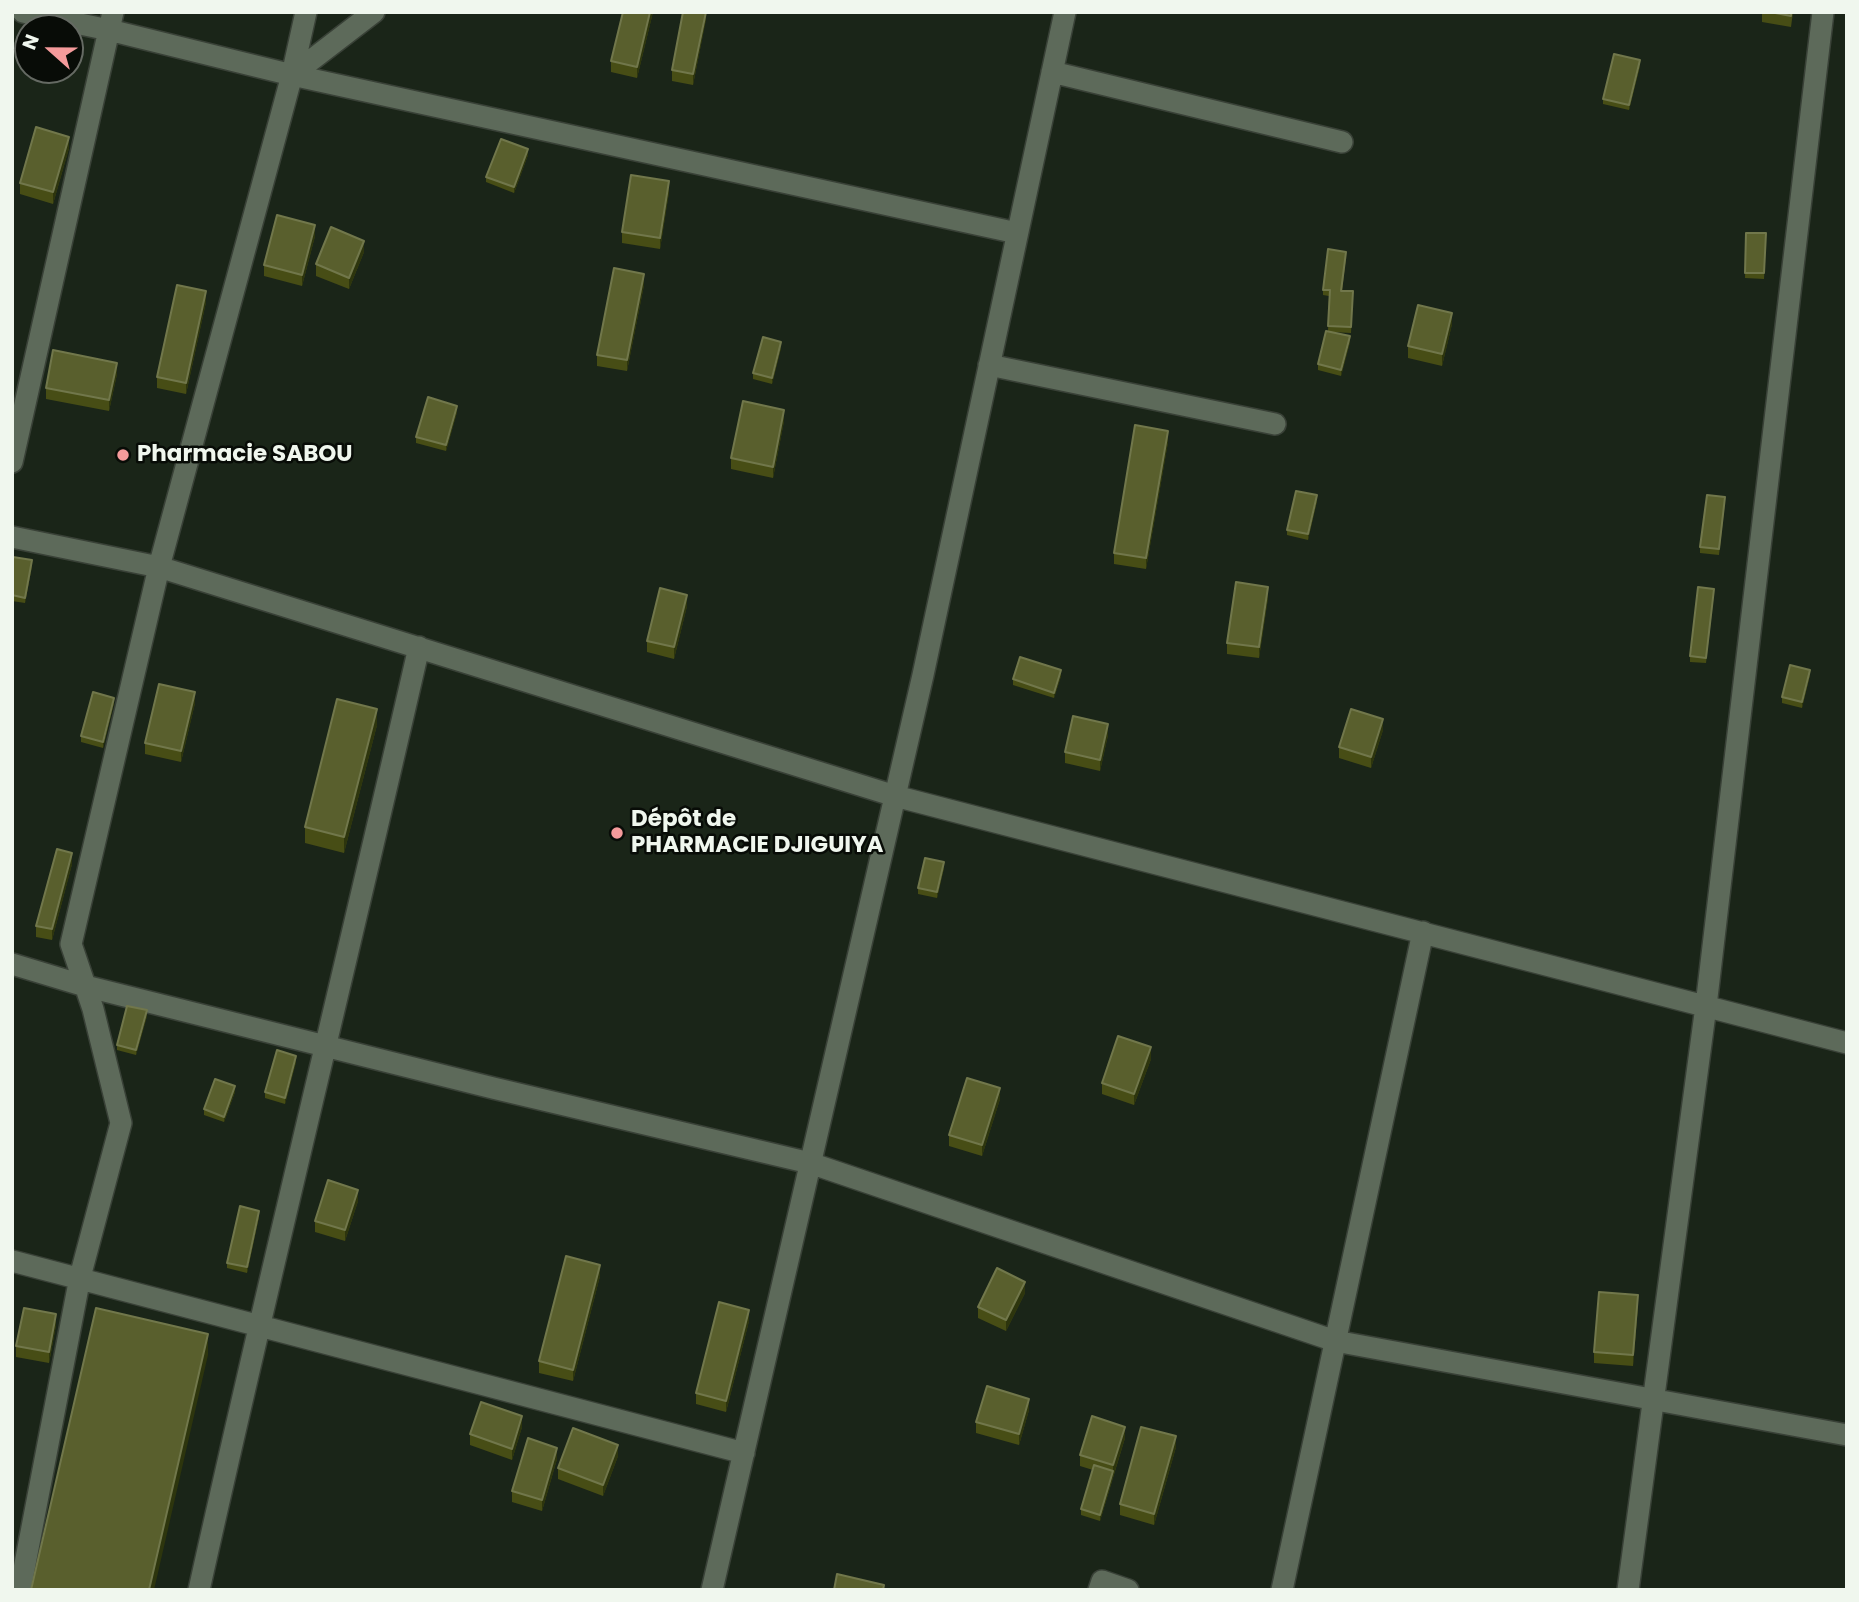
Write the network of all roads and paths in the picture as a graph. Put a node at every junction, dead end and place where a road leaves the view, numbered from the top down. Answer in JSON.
{"nodes":[{"id":1,"x":23,"y":12,"type":"edge"},
{"id":2,"x":306,"y":12,"type":"edge"},
{"id":3,"x":374,"y":12,"type":"edge"},
{"id":4,"x":1065,"y":12,"type":"edge"},
{"id":5,"x":1823,"y":12,"type":"edge"},
{"id":6,"x":111,"y":21,"type":"edge"},
{"id":7,"x":1052,"y":72,"type":"junction"},
{"id":8,"x":292,"y":75,"type":"junction"},
{"id":9,"x":1342,"y":142,"type":"dead end"},
{"id":10,"x":1017,"y":233,"type":"junction"},
{"id":11,"x":989,"y":365,"type":"junction"},
{"id":12,"x":1275,"y":424,"type":"dead end"},
{"id":13,"x":12,"y":462,"type":"edge"},
{"id":14,"x":12,"y":537,"type":"edge"},
{"id":15,"x":159,"y":567,"type":"junction"},
{"id":16,"x":419,"y":647,"type":"junction"},
{"id":17,"x":895,"y":796,"type":"junction"},
{"id":18,"x":1423,"y":932,"type":"junction"},
{"id":19,"x":12,"y":964,"type":"edge"},
{"id":20,"x":85,"y":986,"type":"junction"},
{"id":21,"x":1706,"y":1006,"type":"junction"},
{"id":22,"x":1847,"y":1043,"type":"edge"},
{"id":23,"x":328,"y":1046,"type":"junction"},
{"id":24,"x":810,"y":1163,"type":"junction"},
{"id":25,"x":12,"y":1261,"type":"edge"},
{"id":26,"x":80,"y":1277,"type":"junction"},
{"id":27,"x":258,"y":1323,"type":"junction"},
{"id":28,"x":1335,"y":1341,"type":"junction"},
{"id":29,"x":1654,"y":1400,"type":"junction"},
{"id":30,"x":1847,"y":1435,"type":"edge"},
{"id":31,"x":744,"y":1453,"type":"junction"},
{"id":32,"x":20,"y":1590,"type":"edge"},
{"id":33,"x":200,"y":1590,"type":"edge"},
{"id":34,"x":712,"y":1590,"type":"edge"},
{"id":35,"x":1099,"y":1590,"type":"edge"},
{"id":36,"x":1128,"y":1590,"type":"edge"},
{"id":37,"x":1282,"y":1590,"type":"edge"},
{"id":38,"x":1628,"y":1590,"type":"edge"}],
"edges":[{"from":1,"to":6,"type":"street"},
{"from":2,"to":8,"type":"street"},
{"from":3,"to":8,"type":"street"},
{"from":4,"to":7,"type":"street"},
{"from":5,"to":21,"type":"street"},
{"from":6,"to":8,"type":"street"},
{"from":6,"to":13,"type":"street"},
{"from":7,"to":9,"type":"street"},
{"from":7,"to":10,"type":"street"},
{"from":8,"to":10,"type":"street"},
{"from":8,"to":15,"type":"street"},
{"from":10,"to":11,"type":"street"},
{"from":11,"to":12,"type":"street"},
{"from":11,"to":17,"type":"street"},
{"from":14,"to":15,"type":"street"},
{"from":15,"to":16,"type":"street"},
{"from":15,"to":20,"type":"street"},
{"from":16,"to":17,"type":"street"},
{"from":16,"to":23,"type":"street"},
{"from":17,"to":18,"type":"street"},
{"from":17,"to":24,"type":"street"},
{"from":18,"to":21,"type":"street"},
{"from":18,"to":28,"type":"street"},
{"from":19,"to":20,"type":"street"},
{"from":20,"to":23,"type":"street"},
{"from":20,"to":26,"type":"street"},
{"from":21,"to":22,"type":"street"},
{"from":21,"to":29,"type":"street"},
{"from":23,"to":24,"type":"street"},
{"from":23,"to":27,"type":"street"},
{"from":24,"to":28,"type":"street"},
{"from":24,"to":31,"type":"street"},
{"from":25,"to":26,"type":"street"},
{"from":26,"to":27,"type":"street"},
{"from":26,"to":32,"type":"street"},
{"from":27,"to":31,"type":"street"},
{"from":27,"to":33,"type":"street"},
{"from":28,"to":29,"type":"street"},
{"from":28,"to":37,"type":"street"},
{"from":29,"to":30,"type":"street"},
{"from":29,"to":38,"type":"street"},
{"from":31,"to":34,"type":"street"},
{"from":35,"to":36,"type":"street"}]}
